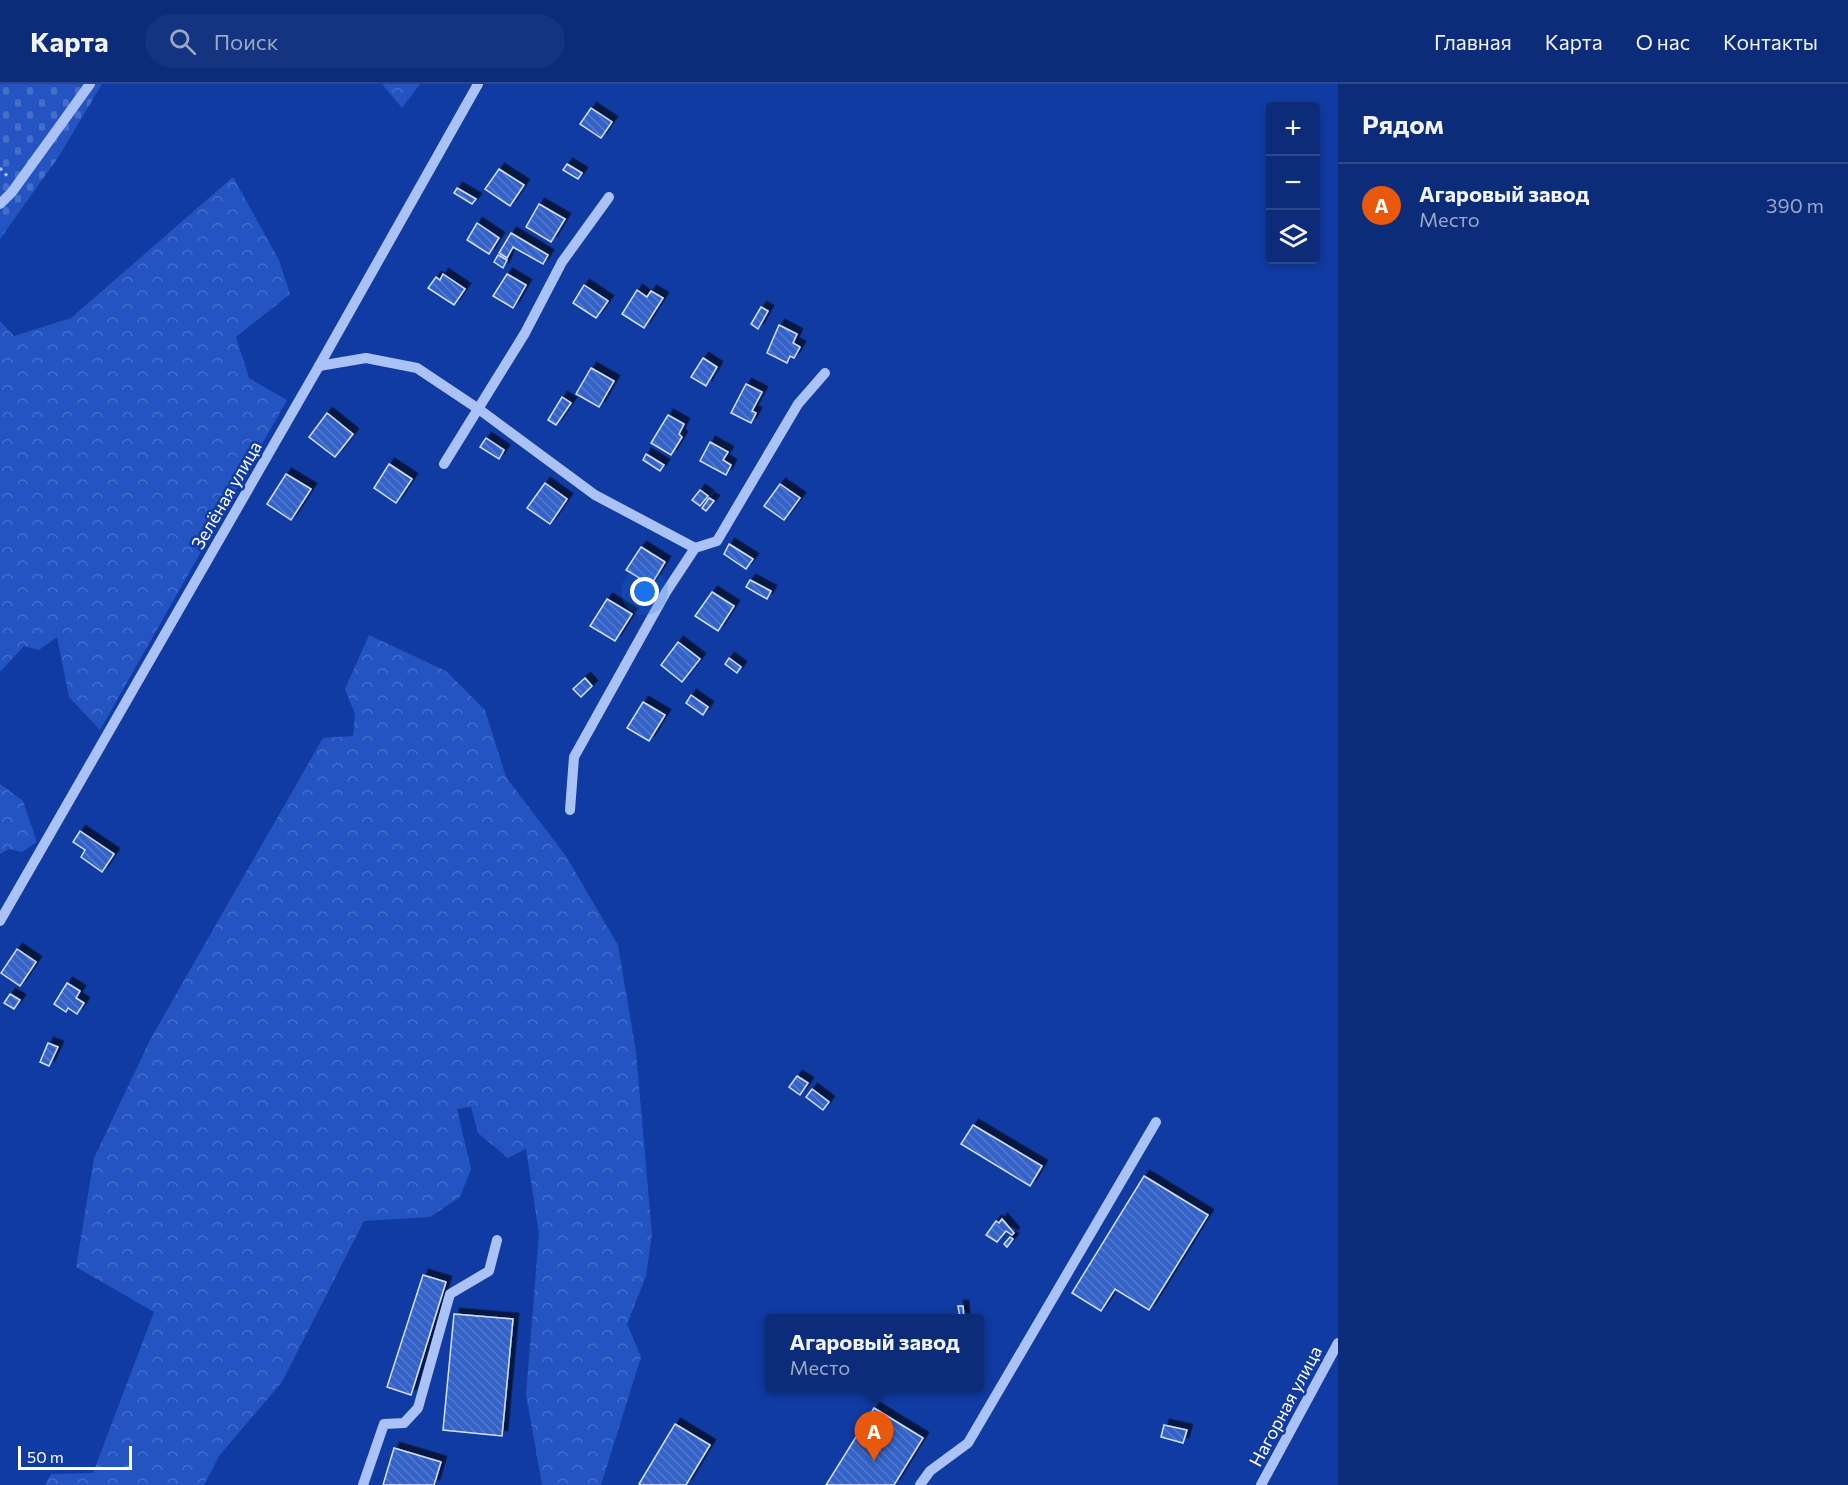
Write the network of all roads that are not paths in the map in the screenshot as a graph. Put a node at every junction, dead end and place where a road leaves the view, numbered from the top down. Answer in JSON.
{"nodes":[{"id":1,"x":90,"y":84,"type":"edge"},
{"id":2,"x":478,"y":84,"type":"edge"},
{"id":3,"x":609,"y":197,"type":"dead end"},
{"id":4,"x":0,"y":204,"type":"edge"},
{"id":5,"x":319,"y":366,"type":"junction"},
{"id":6,"x":825,"y":373,"type":"dead end"},
{"id":7,"x":480,"y":410,"type":"junction"},
{"id":8,"x":444,"y":464,"type":"dead end"},
{"id":9,"x":695,"y":548,"type":"junction"},
{"id":10,"x":570,"y":810,"type":"dead end"},
{"id":11,"x":0,"y":921,"type":"edge"},
{"id":12,"x":1156,"y":1122,"type":"dead end"},
{"id":13,"x":497,"y":1240,"type":"dead end"},
{"id":14,"x":1338,"y":1343,"type":"edge"},
{"id":15,"x":363,"y":1485,"type":"edge"},
{"id":16,"x":920,"y":1485,"type":"edge"},
{"id":17,"x":1261,"y":1485,"type":"edge"}],
"edges":[{"from":1,"to":4,"type":"street"},
{"from":2,"to":5,"type":"street","name":"Зелёная улица"},
{"from":3,"to":7,"type":"street"},
{"from":5,"to":7,"type":"street"},
{"from":5,"to":11,"type":"street","name":"Зелёная улица"},
{"from":6,"to":9,"type":"street"},
{"from":7,"to":8,"type":"street"},
{"from":7,"to":9,"type":"street"},
{"from":9,"to":10,"type":"street"},
{"from":12,"to":16,"type":"street"},
{"from":13,"to":15,"type":"street"},
{"from":14,"to":17,"type":"street","name":"Нагорная улица"}]}
